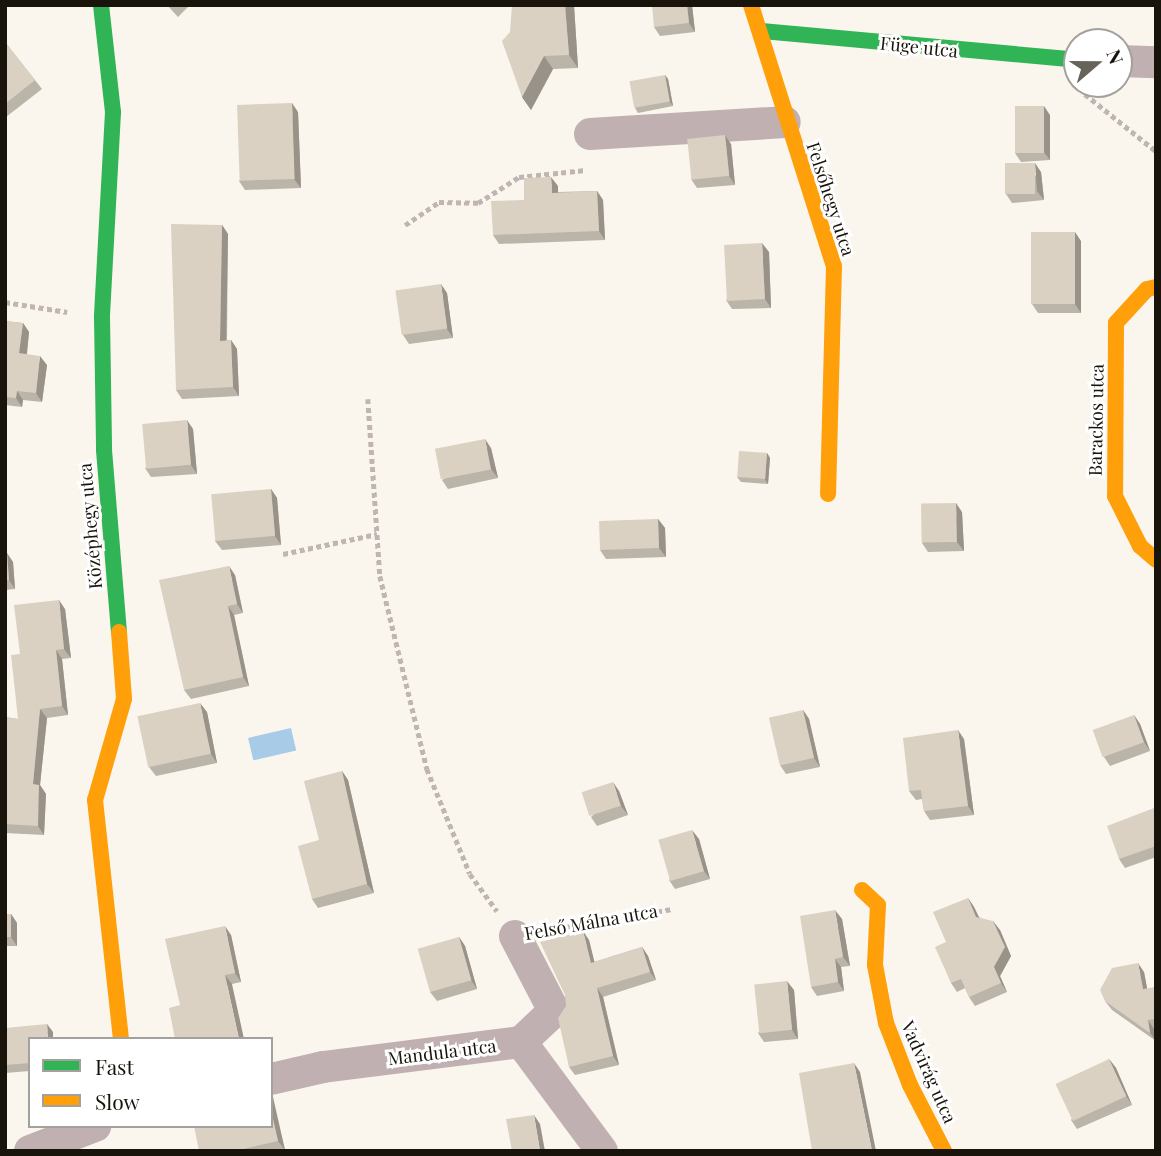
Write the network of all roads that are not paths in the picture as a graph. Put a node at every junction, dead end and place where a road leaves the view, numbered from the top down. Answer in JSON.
{"nodes":[{"id":1,"x":101,"y":5,"type":"edge"},
{"id":2,"x":751,"y":5,"type":"edge"},
{"id":3,"x":761,"y":31,"type":"junction"},
{"id":4,"x":1063,"y":59,"type":"edge"},
{"id":5,"x":1133,"y":61,"type":"edge"},
{"id":6,"x":1156,"y":62,"type":"edge"},
{"id":7,"x":785,"y":121,"type":"junction"},
{"id":8,"x":590,"y":134,"type":"dead end"},
{"id":9,"x":1156,"y":287,"type":"edge"},
{"id":10,"x":828,"y":494,"type":"dead end"},
{"id":11,"x":1156,"y":560,"type":"edge"},
{"id":12,"x":862,"y":890,"type":"dead end"},
{"id":13,"x":515,"y":936,"type":"road end"},
{"id":14,"x":121,"y":1037,"type":"edge"},
{"id":15,"x":521,"y":1042,"type":"junction"},
{"id":16,"x":273,"y":1079,"type":"edge"},
{"id":17,"x":90,"y":1128,"type":"edge"},
{"id":18,"x":30,"y":1151,"type":"edge"},
{"id":19,"x":602,"y":1151,"type":"edge"},
{"id":20,"x":944,"y":1151,"type":"edge"}],
"edges":[{"from":1,"to":14,"type":"street","name":"Középhegy utca"},
{"from":2,"to":3,"type":"street","name":"Felsőhegy utca"},
{"from":3,"to":4,"type":"street","name":"Füge utca"},
{"from":3,"to":7,"type":"street","name":"Felsőhegy utca"},
{"from":5,"to":6,"type":"street"},
{"from":7,"to":8,"type":"street"},
{"from":7,"to":10,"type":"street","name":"Felsőhegy utca"},
{"from":9,"to":11,"type":"street","name":"Barackos utca"},
{"from":12,"to":20,"type":"street","name":"Vadvirág utca"},
{"from":13,"to":15,"type":"street","name":"Felső Málna utca"},
{"from":15,"to":16,"type":"street","name":"Mandula utca"},
{"from":15,"to":19,"type":"street","name":"Mandula utca"},
{"from":17,"to":18,"type":"street"}]}
